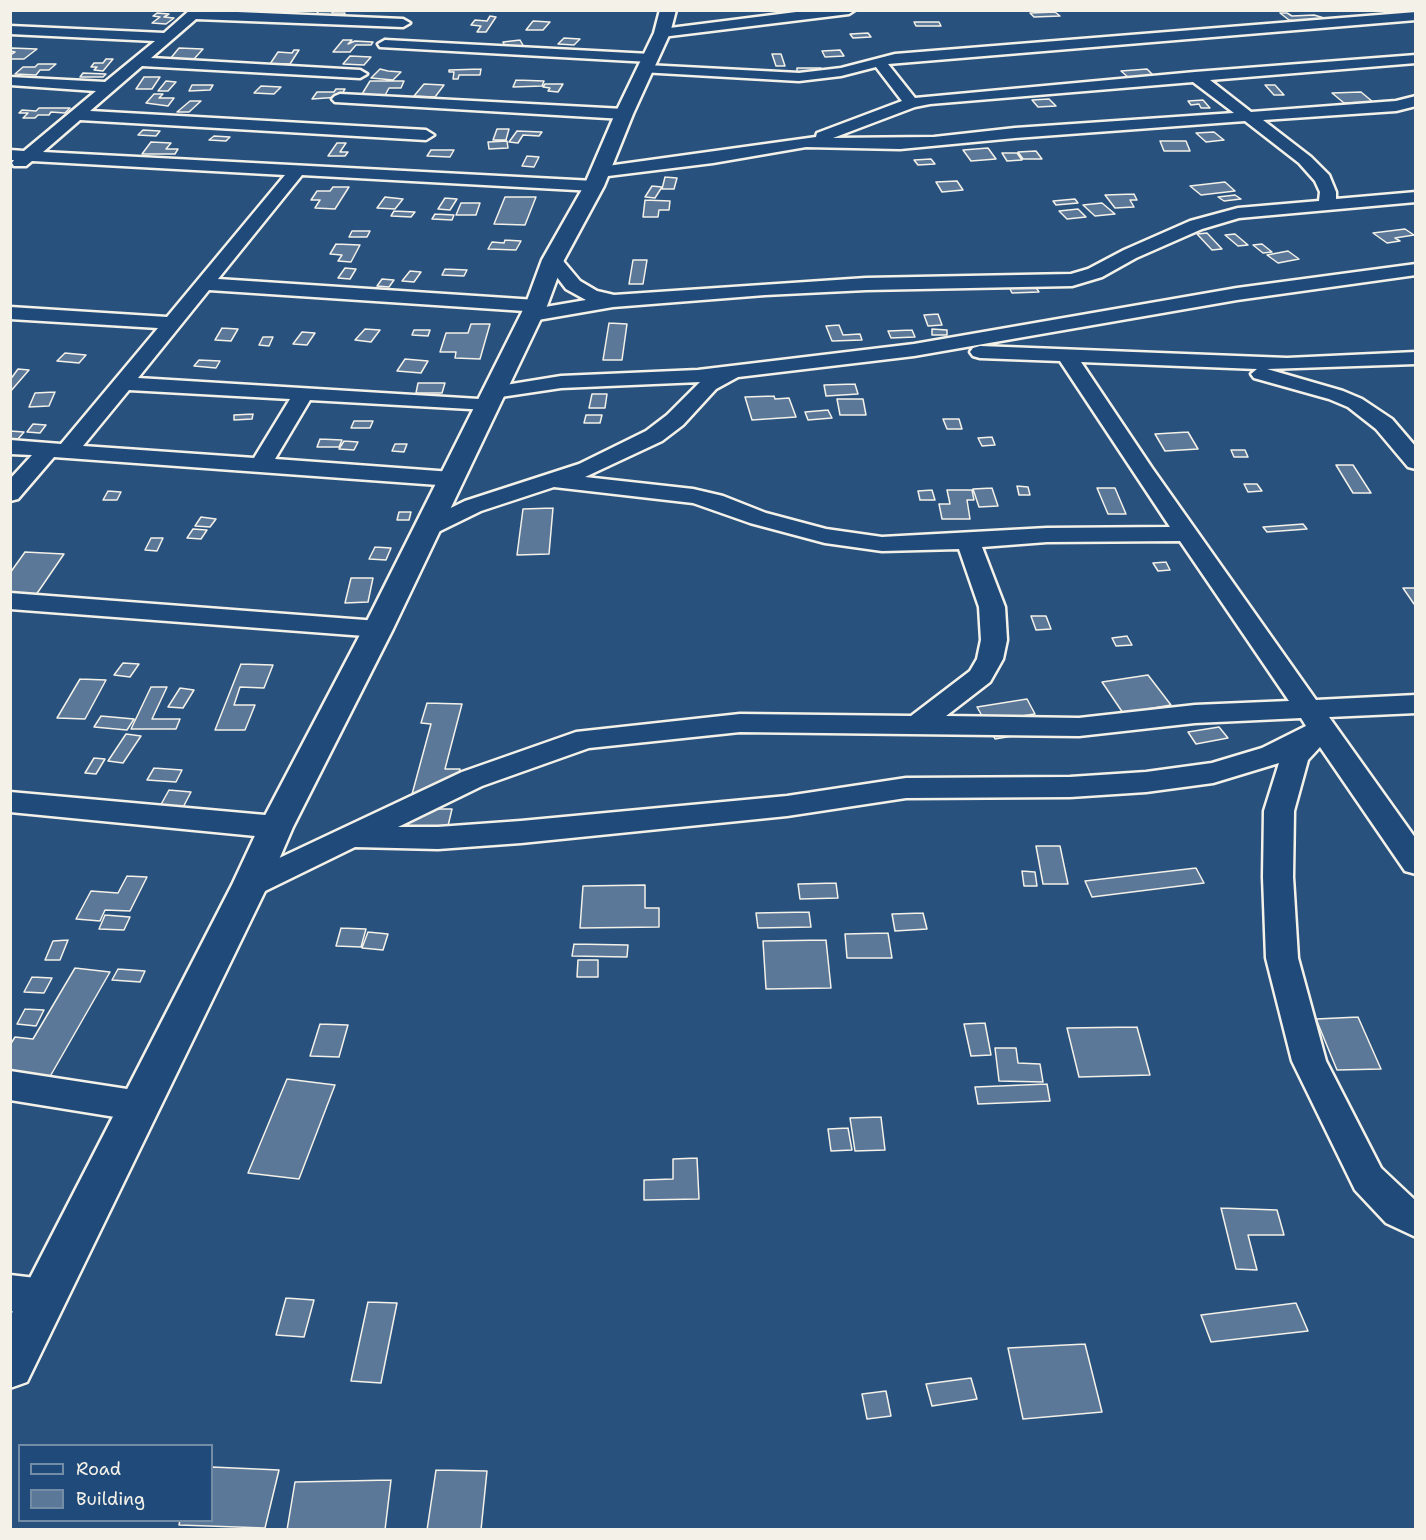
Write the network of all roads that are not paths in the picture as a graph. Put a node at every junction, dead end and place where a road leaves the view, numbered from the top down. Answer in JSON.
{"nodes":[{"id":1,"x":415,"y":10,"type":"edge"},
{"id":2,"x":849,"y":10,"type":"edge"},
{"id":3,"x":196,"y":13,"type":"edge"},
{"id":4,"x":1416,"y":16,"type":"edge"},
{"id":5,"x":73,"y":21,"type":"dead end"},
{"id":6,"x":403,"y":24,"type":"junction"},
{"id":7,"x":10,"y":30,"type":"edge"},
{"id":8,"x":58,"y":33,"type":"junction"},
{"id":9,"x":167,"y":37,"type":"junction"},
{"id":10,"x":656,"y":42,"type":"edge"},
{"id":11,"x":378,"y":52,"type":"junction"},
{"id":12,"x":1416,"y":59,"type":"edge"},
{"id":13,"x":878,"y":60,"type":"junction"},
{"id":14,"x":1394,"y":60,"type":"junction"},
{"id":15,"x":139,"y":62,"type":"junction"},
{"id":16,"x":360,"y":74,"type":"junction"},
{"id":17,"x":1409,"y":75,"type":"dead end"},
{"id":18,"x":1195,"y":76,"type":"junction"},
{"id":19,"x":10,"y":81,"type":"edge"},
{"id":20,"x":109,"y":87,"type":"junction"},
{"id":21,"x":1416,"y":100,"type":"edge"},
{"id":22,"x":911,"y":103,"type":"junction"},
{"id":23,"x":450,"y":105,"type":"junction"},
{"id":24,"x":332,"y":106,"type":"junction"},
{"id":25,"x":624,"y":114,"type":"junction"},
{"id":26,"x":76,"y":115,"type":"junction"},
{"id":27,"x":1250,"y":117,"type":"junction"},
{"id":28,"x":309,"y":128,"type":"junction"},
{"id":29,"x":426,"y":135,"type":"junction"},
{"id":30,"x":806,"y":141,"type":"junction"},
{"id":31,"x":19,"y":156,"type":"edge"},
{"id":32,"x":297,"y":170,"type":"junction"},
{"id":33,"x":10,"y":171,"type":"edge"},
{"id":34,"x":393,"y":175,"type":"junction"},
{"id":35,"x":597,"y":179,"type":"junction"},
{"id":36,"x":1416,"y":197,"type":"edge"},
{"id":37,"x":1327,"y":204,"type":"junction"},
{"id":38,"x":554,"y":260,"type":"junction"},
{"id":39,"x":1416,"y":269,"type":"edge"},
{"id":40,"x":203,"y":285,"type":"junction"},
{"id":41,"x":613,"y":301,"type":"junction"},
{"id":42,"x":534,"y":310,"type":"junction"},
{"id":43,"x":10,"y":313,"type":"edge"},
{"id":44,"x":172,"y":323,"type":"junction"},
{"id":45,"x":914,"y":350,"type":"junction"},
{"id":46,"x":1066,"y":355,"type":"junction"},
{"id":47,"x":1416,"y":358,"type":"edge"},
{"id":48,"x":1195,"y":362,"type":"junction"},
{"id":49,"x":736,"y":371,"type":"junction"},
{"id":50,"x":123,"y":383,"type":"junction"},
{"id":51,"x":304,"y":393,"type":"junction"},
{"id":52,"x":491,"y":398,"type":"junction"},
{"id":53,"x":10,"y":447,"type":"edge"},
{"id":54,"x":58,"y":450,"type":"junction"},
{"id":55,"x":1416,"y":462,"type":"edge"},
{"id":56,"x":261,"y":465,"type":"junction"},
{"id":57,"x":452,"y":479,"type":"junction"},
{"id":58,"x":552,"y":480,"type":"junction"},
{"id":59,"x":10,"y":494,"type":"edge"},
{"id":60,"x":428,"y":528,"type":"junction"},
{"id":61,"x":1187,"y":534,"type":"junction"},
{"id":62,"x":968,"y":542,"type":"junction"},
{"id":63,"x":10,"y":601,"type":"edge"},
{"id":64,"x":378,"y":629,"type":"junction"},
{"id":65,"x":1416,"y":704,"type":"edge"},
{"id":66,"x":1315,"y":719,"type":"junction"},
{"id":67,"x":917,"y":725,"type":"junction"},
{"id":68,"x":10,"y":802,"type":"edge"},
{"id":69,"x":276,"y":827,"type":"junction"},
{"id":70,"x":350,"y":836,"type":"junction"},
{"id":71,"x":1412,"y":853,"type":"edge"},
{"id":72,"x":250,"y":885,"type":"junction"},
{"id":73,"x":10,"y":1085,"type":"edge"},
{"id":74,"x":140,"y":1106,"type":"junction"},
{"id":75,"x":1416,"y":1220,"type":"edge"},
{"id":76,"x":27,"y":1295,"type":"edge"},
{"id":77,"x":10,"y":1366,"type":"edge"}],
"edges":[{"from":1,"to":6,"type":"street"},
{"from":2,"to":10,"type":"street"},
{"from":3,"to":6,"type":"street"},
{"from":3,"to":9,"type":"street"},
{"from":4,"to":13,"type":"street"},
{"from":5,"to":8,"type":"street"},
{"from":6,"to":11,"type":"street"},
{"from":7,"to":8,"type":"street"},
{"from":8,"to":9,"type":"street"},
{"from":9,"to":15,"type":"street"},
{"from":10,"to":11,"type":"street"},
{"from":10,"to":13,"type":"street"},
{"from":10,"to":25,"type":"street"},
{"from":11,"to":16,"type":"street"},
{"from":12,"to":14,"type":"street"},
{"from":13,"to":22,"type":"street"},
{"from":14,"to":17,"type":"street"},
{"from":14,"to":18,"type":"street"},
{"from":15,"to":16,"type":"street"},
{"from":15,"to":20,"type":"street"},
{"from":16,"to":24,"type":"street"},
{"from":18,"to":22,"type":"street"},
{"from":18,"to":27,"type":"street"},
{"from":19,"to":20,"type":"street"},
{"from":20,"to":26,"type":"street"},
{"from":21,"to":27,"type":"street"},
{"from":22,"to":30,"type":"street"},
{"from":23,"to":24,"type":"street"},
{"from":23,"to":25,"type":"street"},
{"from":23,"to":29,"type":"street"},
{"from":24,"to":28,"type":"street"},
{"from":25,"to":35,"type":"street"},
{"from":26,"to":28,"type":"street"},
{"from":26,"to":31,"type":"street"},
{"from":27,"to":30,"type":"street"},
{"from":27,"to":37,"type":"street"},
{"from":28,"to":29,"type":"street"},
{"from":29,"to":34,"type":"street"},
{"from":30,"to":35,"type":"street"},
{"from":31,"to":32,"type":"street"},
{"from":31,"to":33,"type":"street"},
{"from":32,"to":34,"type":"street"},
{"from":32,"to":40,"type":"street"},
{"from":34,"to":35,"type":"street"},
{"from":35,"to":38,"type":"street"},
{"from":36,"to":37,"type":"street"},
{"from":37,"to":41,"type":"street"},
{"from":38,"to":41,"type":"street"},
{"from":38,"to":42,"type":"street"},
{"from":39,"to":45,"type":"street"},
{"from":40,"to":42,"type":"street"},
{"from":40,"to":44,"type":"street"},
{"from":41,"to":42,"type":"street"},
{"from":42,"to":52,"type":"street"},
{"from":43,"to":44,"type":"street"},
{"from":44,"to":50,"type":"street"},
{"from":45,"to":46,"type":"street"},
{"from":45,"to":49,"type":"street"},
{"from":46,"to":48,"type":"street"},
{"from":46,"to":61,"type":"street"},
{"from":47,"to":48,"type":"street"},
{"from":48,"to":55,"type":"street"},
{"from":49,"to":52,"type":"street"},
{"from":49,"to":58,"type":"street"},
{"from":50,"to":51,"type":"street"},
{"from":50,"to":54,"type":"street"},
{"from":51,"to":52,"type":"street"},
{"from":51,"to":56,"type":"street"},
{"from":52,"to":57,"type":"street"},
{"from":53,"to":54,"type":"street"},
{"from":54,"to":56,"type":"street"},
{"from":54,"to":59,"type":"street"},
{"from":56,"to":57,"type":"street"},
{"from":57,"to":60,"type":"street"},
{"from":58,"to":60,"type":"street"},
{"from":58,"to":62,"type":"street"},
{"from":60,"to":64,"type":"street"},
{"from":61,"to":62,"type":"street"},
{"from":61,"to":66,"type":"street"},
{"from":62,"to":67,"type":"street"},
{"from":63,"to":64,"type":"street"},
{"from":64,"to":69,"type":"street"},
{"from":65,"to":66,"type":"street"},
{"from":66,"to":67,"type":"street"},
{"from":66,"to":70,"type":"street"},
{"from":66,"to":71,"type":"street"},
{"from":66,"to":75,"type":"street"},
{"from":67,"to":70,"type":"street"},
{"from":68,"to":69,"type":"street"},
{"from":69,"to":72,"type":"street"},
{"from":70,"to":72,"type":"street"},
{"from":72,"to":74,"type":"street"},
{"from":73,"to":74,"type":"street"},
{"from":74,"to":76,"type":"street"},
{"from":76,"to":77,"type":"street"}]}
